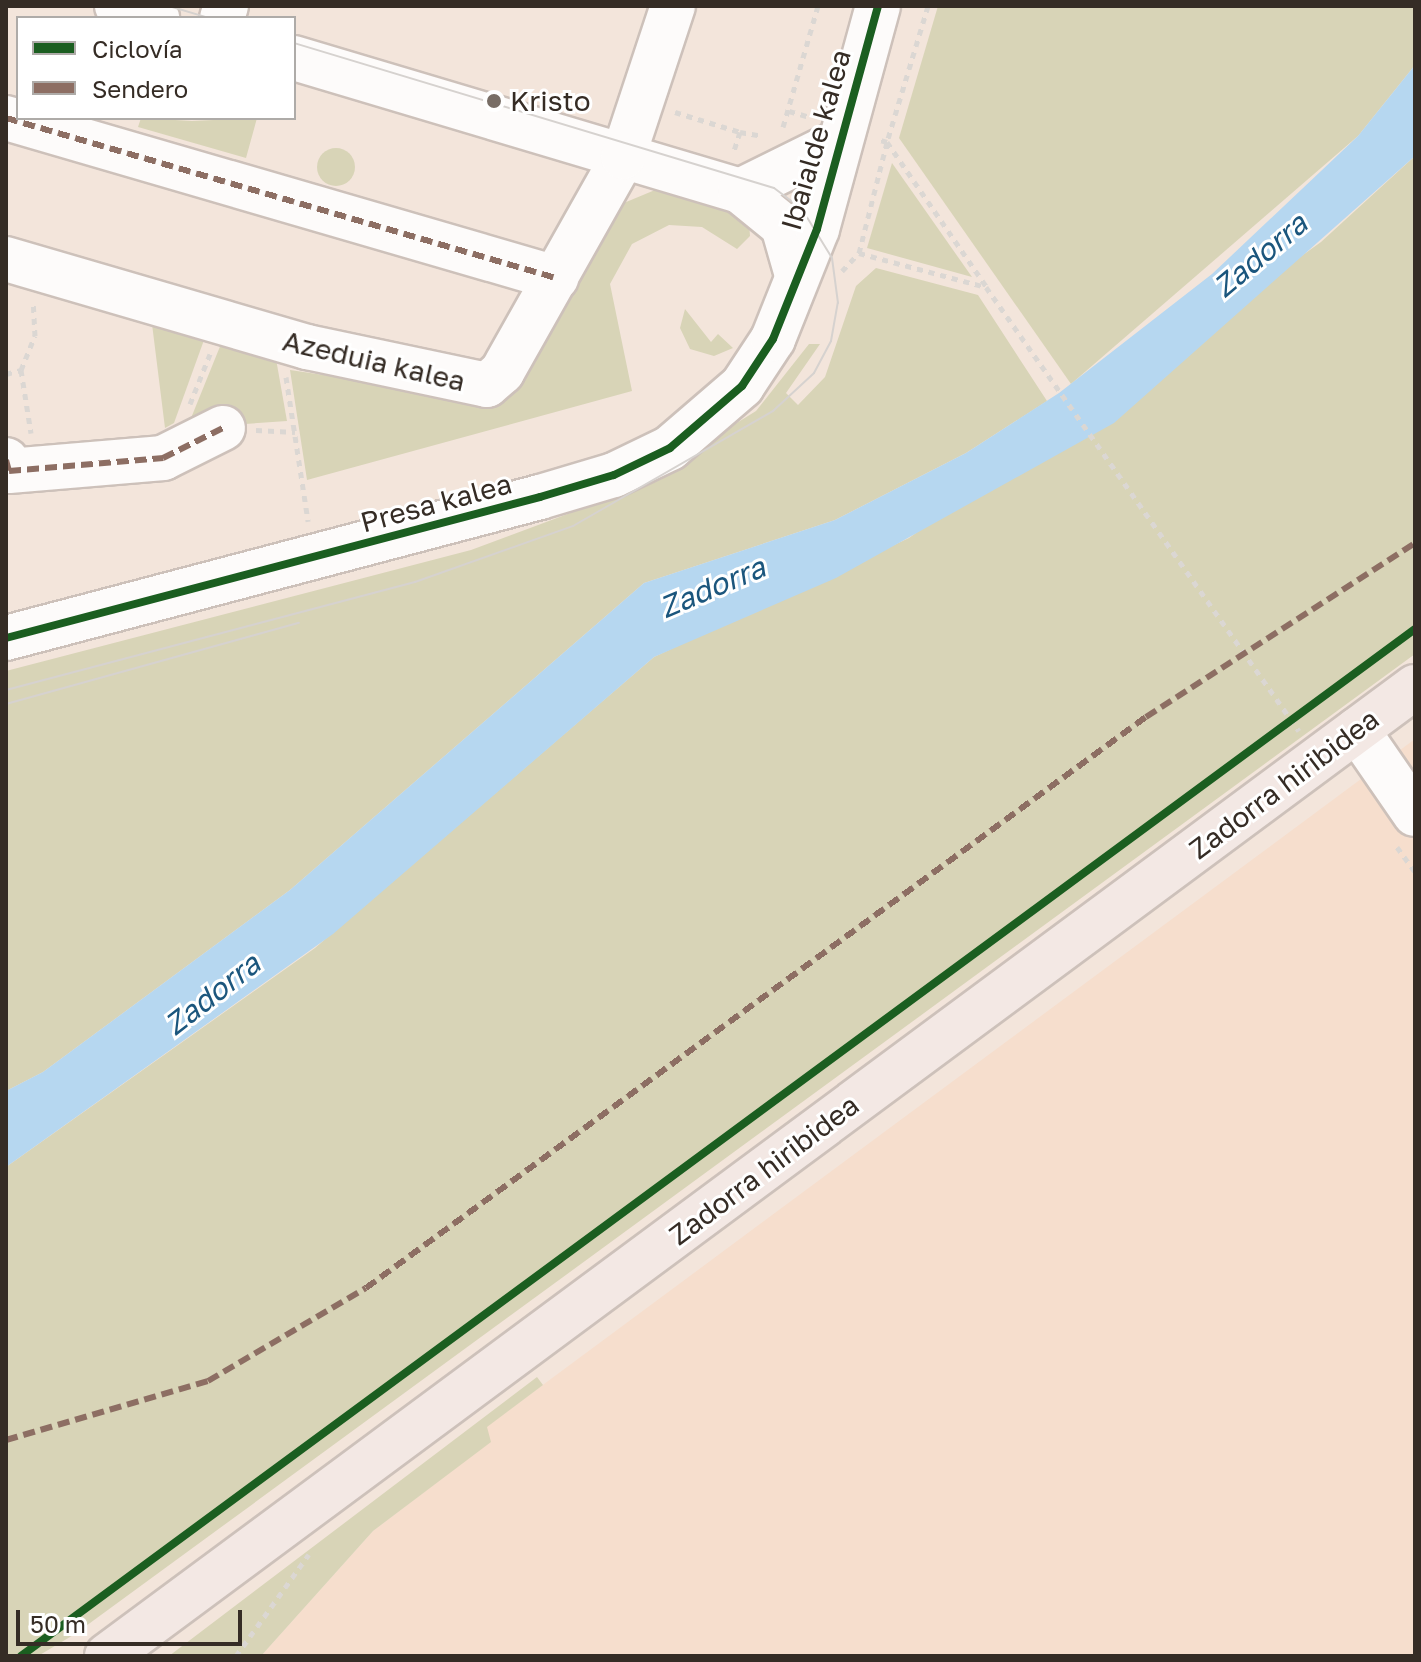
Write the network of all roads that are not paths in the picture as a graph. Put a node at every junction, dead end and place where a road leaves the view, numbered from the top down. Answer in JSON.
{"nodes":[{"id":1,"x":117,"y":6,"type":"edge"},
{"id":2,"x":673,"y":6,"type":"edge"},
{"id":3,"x":878,"y":6,"type":"edge"},
{"id":4,"x":150,"y":16,"type":"edge"},
{"id":5,"x":296,"y":59,"type":"edge"},
{"id":6,"x":6,"y":118,"type":"edge"},
{"id":7,"x":839,"y":142,"type":"junction"},
{"id":8,"x":623,"y":157,"type":"junction"},
{"id":9,"x":740,"y":191,"type":"junction"},
{"id":10,"x":19,"y":276,"type":"edge"},
{"id":11,"x":556,"y":278,"type":"junction"},
{"id":12,"x":795,"y":280,"type":"junction"},
{"id":13,"x":204,"y":423,"type":"road end"},
{"id":14,"x":20,"y":454,"type":"edge"},
{"id":15,"x":6,"y":638,"type":"edge"},
{"id":16,"x":1415,"y":687,"type":"edge"},
{"id":17,"x":1357,"y":730,"type":"junction"},
{"id":18,"x":1415,"y":814,"type":"edge"},
{"id":19,"x":107,"y":1655,"type":"edge"}],
"edges":[{"from":1,"to":4,"type":"street"},
{"from":2,"to":8,"type":"street","name":"Azeduia kalea"},
{"from":3,"to":7,"type":"street","name":"Ibaialde kalea"},
{"from":5,"to":8,"type":"street"},
{"from":6,"to":11,"type":"street"},
{"from":7,"to":9,"type":"street"},
{"from":7,"to":12,"type":"street","name":"Ibaialde kalea"},
{"from":8,"to":9,"type":"street"},
{"from":8,"to":11,"type":"street","name":"Azeduia kalea"},
{"from":9,"to":12,"type":"street"},
{"from":10,"to":11,"type":"street","name":"Azeduia kalea"},
{"from":12,"to":15,"type":"street","name":"Presa kalea"},
{"from":13,"to":14,"type":"street"},
{"from":16,"to":17,"type":"main road","name":"Zadorra hiribidea"},
{"from":17,"to":18,"type":"street"},
{"from":17,"to":19,"type":"main road","name":"Zadorra hiribidea"}]}
